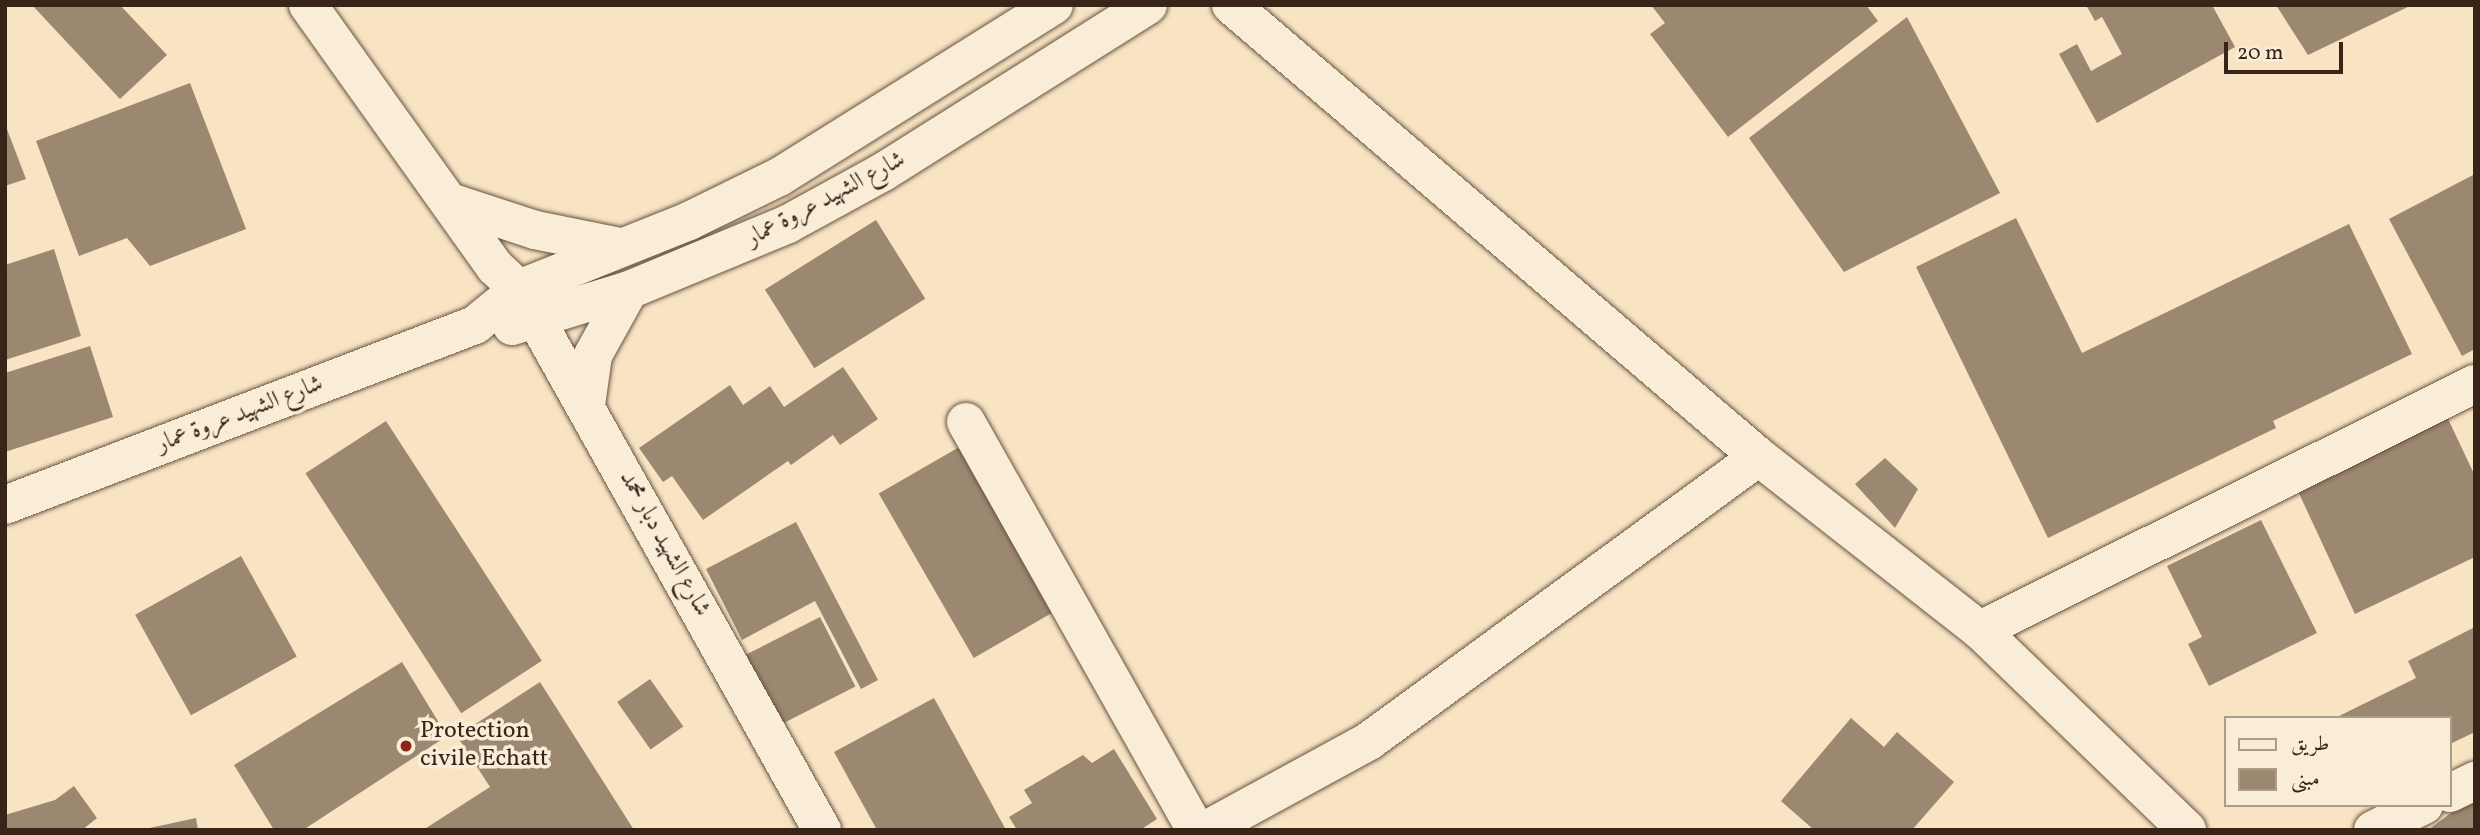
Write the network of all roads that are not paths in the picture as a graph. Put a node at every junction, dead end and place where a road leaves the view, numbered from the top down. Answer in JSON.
{"nodes":[{"id":1,"x":308,"y":5,"type":"edge"},
{"id":2,"x":1054,"y":5,"type":"edge"},
{"id":3,"x":1147,"y":5,"type":"edge"},
{"id":4,"x":1231,"y":5,"type":"edge"},
{"id":5,"x":453,"y":202,"type":"junction"},
{"id":6,"x":619,"y":247,"type":"junction"},
{"id":7,"x":629,"y":290,"type":"junction"},
{"id":8,"x":507,"y":305,"type":"junction"},
{"id":9,"x":2475,"y":384,"type":"edge"},
{"id":10,"x":586,"y":405,"type":"junction"},
{"id":11,"x":966,"y":422,"type":"dead end"},
{"id":12,"x":1759,"y":457,"type":"junction"},
{"id":13,"x":5,"y":505,"type":"edge"},
{"id":14,"x":1980,"y":630,"type":"junction"},
{"id":15,"x":2475,"y":781,"type":"edge"},
{"id":16,"x":2452,"y":792,"type":"edge"},
{"id":17,"x":2420,"y":807,"type":"edge"},
{"id":18,"x":794,"y":830,"type":"edge"},
{"id":19,"x":822,"y":830,"type":"edge"},
{"id":20,"x":1196,"y":830,"type":"edge"},
{"id":21,"x":1206,"y":830,"type":"edge"},
{"id":22,"x":2187,"y":830,"type":"edge"},
{"id":23,"x":2373,"y":830,"type":"edge"}],
"edges":[{"from":1,"to":5,"type":"street","name":"شارع الشهيد دبار محمد"},
{"from":2,"to":6,"type":"street","name":"شارع الشهيد عروة عمار"},
{"from":3,"to":7,"type":"street","name":"شارع الشهيد عروة عمار"},
{"from":4,"to":12,"type":"street"},
{"from":5,"to":6,"type":"street"},
{"from":5,"to":8,"type":"street","name":"شارع الشهيد دبار محمد"},
{"from":6,"to":8,"type":"street","name":"شارع الشهيد عروة عمار"},
{"from":7,"to":8,"type":"street","name":"شارع الشهيد عروة عمار"},
{"from":7,"to":10,"type":"street"},
{"from":8,"to":10,"type":"street","name":"شارع الشهيد دبار محمد"},
{"from":8,"to":13,"type":"street","name":"شارع الشهيد عروة عمار"},
{"from":8,"to":18,"type":"street","name":"شارع الشهيد دبار محمد"},
{"from":9,"to":14,"type":"street"},
{"from":10,"to":19,"type":"street","name":"شارع الشهيد دبار محمد"},
{"from":11,"to":20,"type":"street"},
{"from":12,"to":14,"type":"street"},
{"from":12,"to":21,"type":"street"},
{"from":14,"to":22,"type":"street"},
{"from":15,"to":16,"type":"street"},
{"from":17,"to":23,"type":"street"}]}
